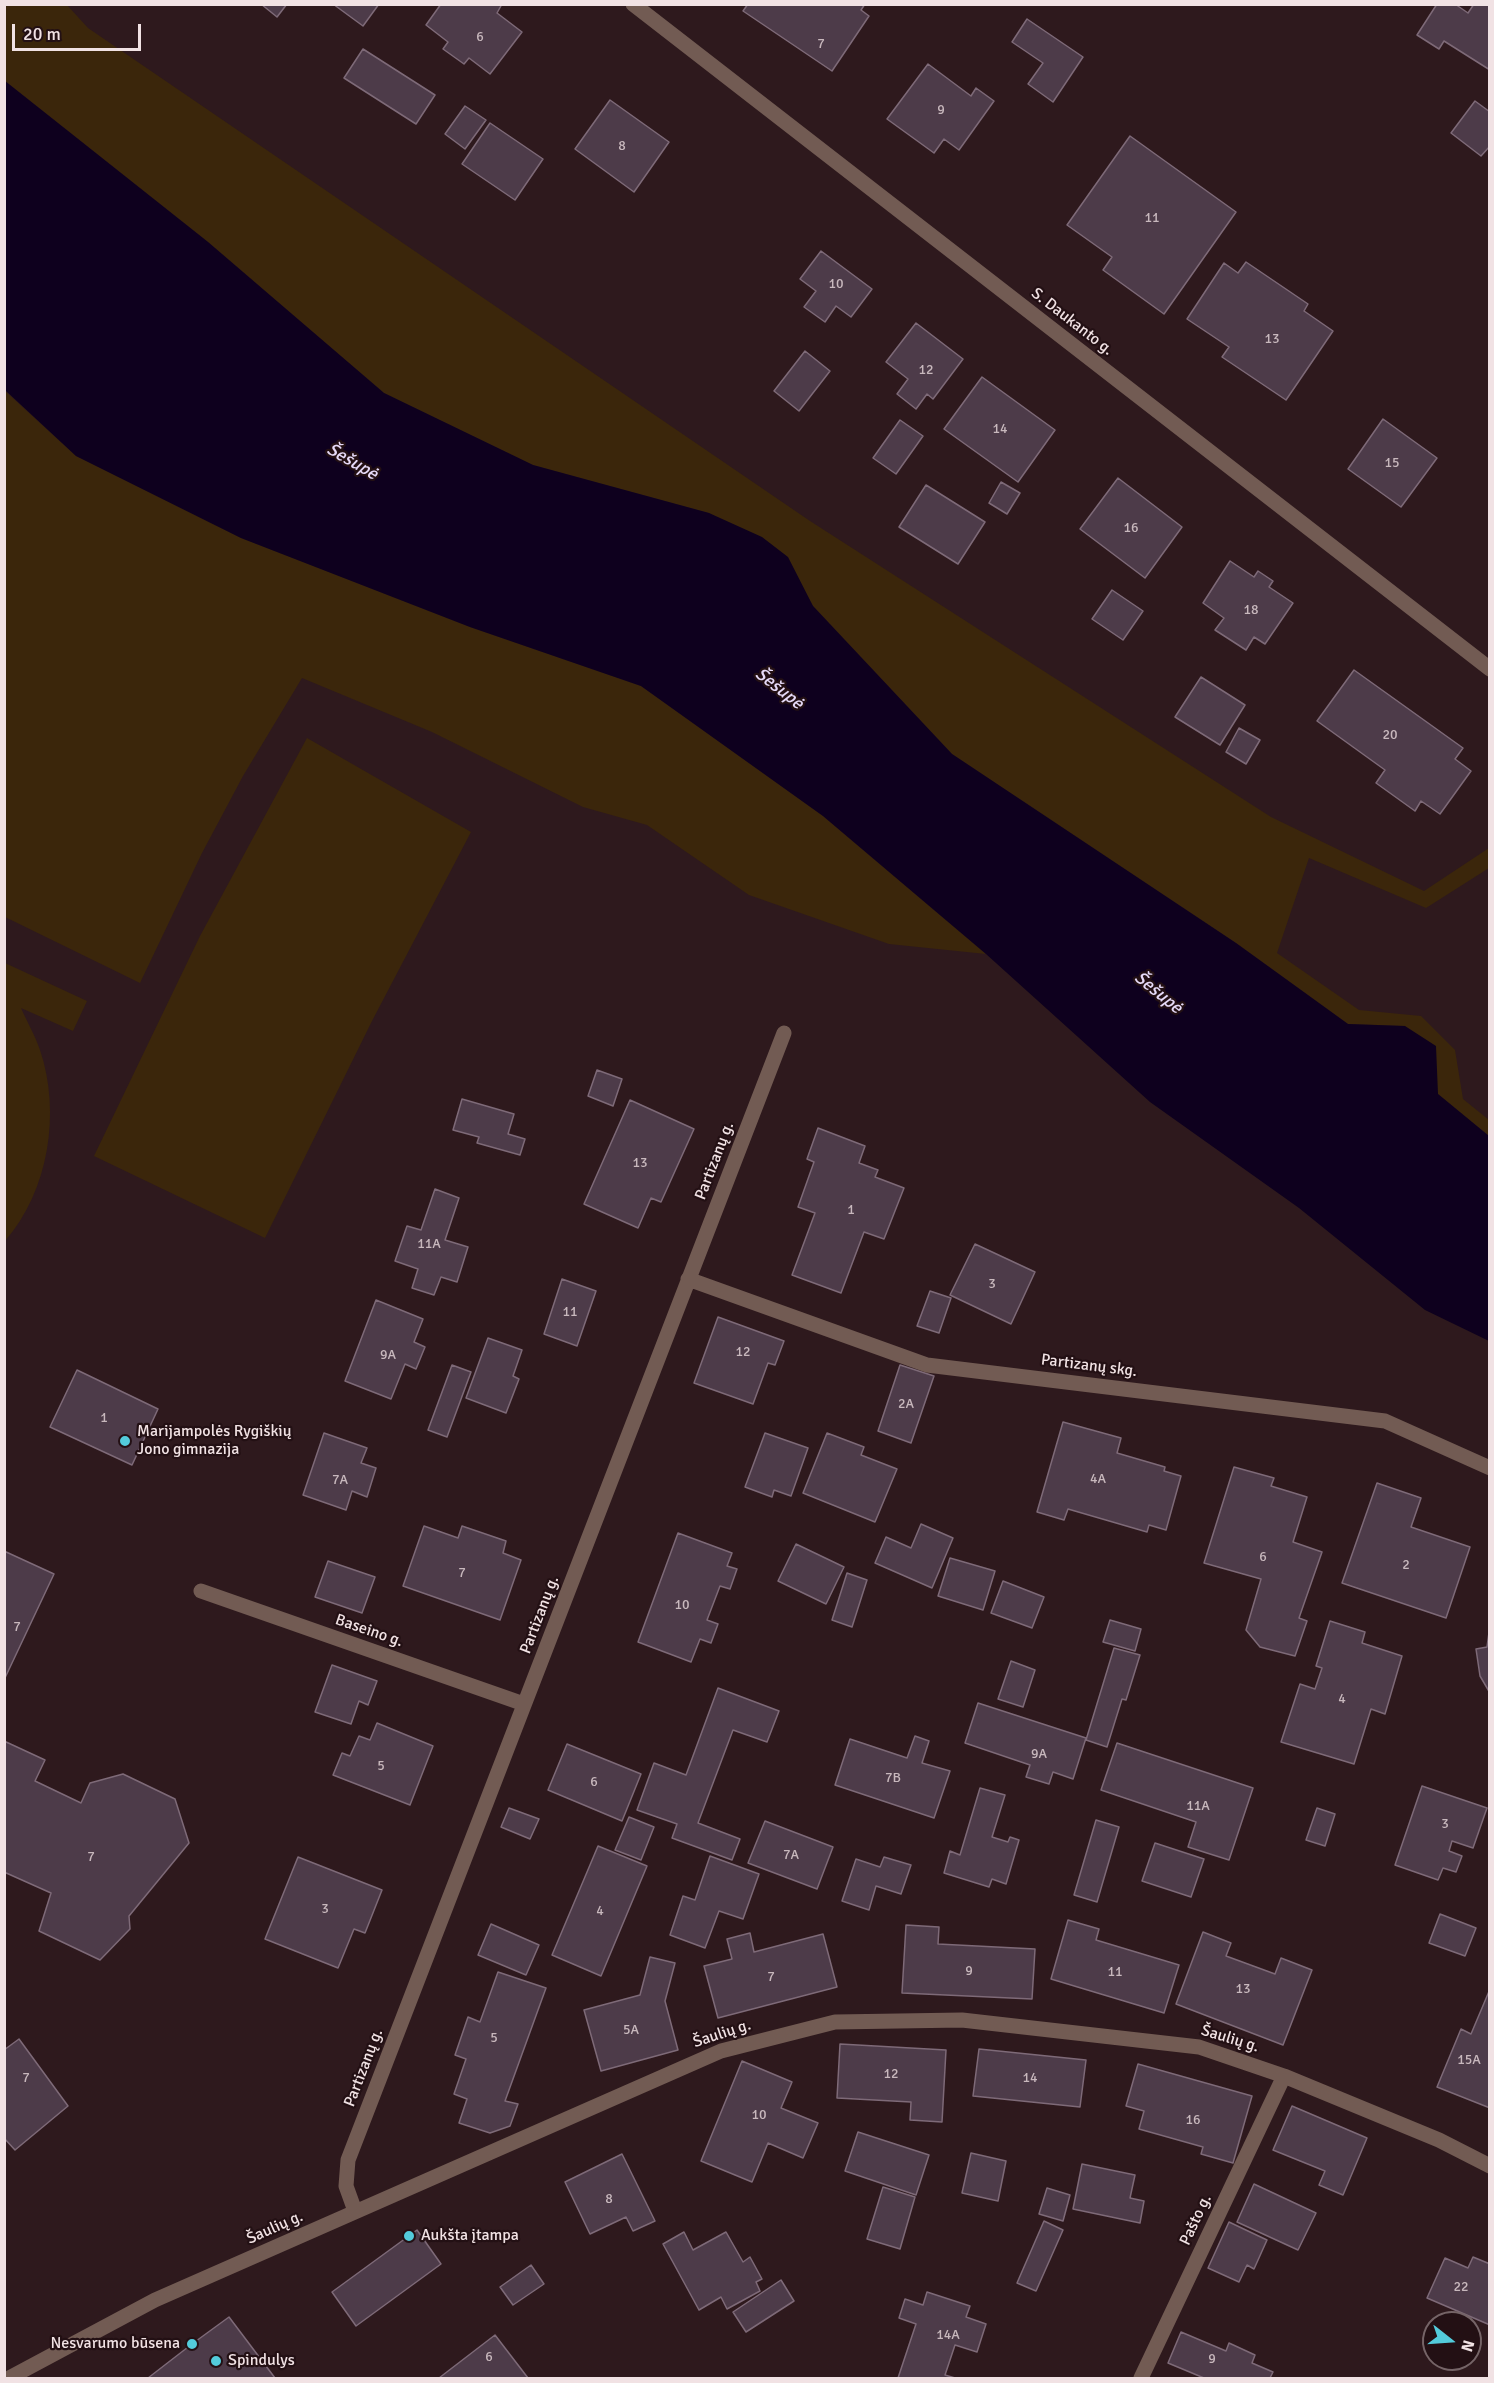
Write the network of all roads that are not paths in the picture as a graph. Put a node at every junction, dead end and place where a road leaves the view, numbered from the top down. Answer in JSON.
{"nodes":[{"id":1,"x":633,"y":4,"type":"edge"},
{"id":2,"x":1490,"y":669,"type":"edge"},
{"id":3,"x":784,"y":1033,"type":"dead end"},
{"id":4,"x":688,"y":1279,"type":"junction"},
{"id":5,"x":1490,"y":1468,"type":"edge"},
{"id":6,"x":201,"y":1591,"type":"dead end"},
{"id":7,"x":524,"y":1704,"type":"junction"},
{"id":8,"x":1284,"y":2076,"type":"junction"},
{"id":9,"x":1490,"y":2166,"type":"edge"},
{"id":10,"x":355,"y":2211,"type":"junction"},
{"id":11,"x":9,"y":2379,"type":"edge"},
{"id":12,"x":1141,"y":2379,"type":"edge"}],
"edges":[{"from":1,"to":2,"type":"street","name":"S. Daukanto g."},
{"from":3,"to":4,"type":"street","name":"Partizanų g."},
{"from":4,"to":5,"type":"street","name":"Partizanų skg."},
{"from":4,"to":7,"type":"street","name":"Partizanų g."},
{"from":6,"to":7,"type":"street","name":"Baseino g."},
{"from":7,"to":10,"type":"street","name":"Partizanų g."},
{"from":8,"to":9,"type":"street","name":"Šaulių g."},
{"from":8,"to":10,"type":"street","name":"Šaulių g."},
{"from":8,"to":12,"type":"street","name":"Pašto g."},
{"from":10,"to":11,"type":"street","name":"Šaulių g."}]}
